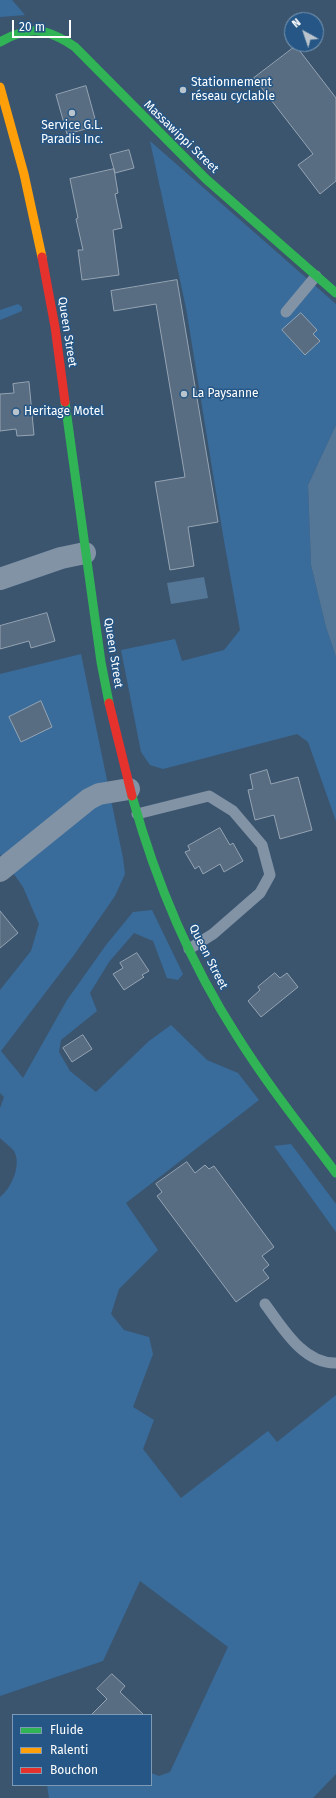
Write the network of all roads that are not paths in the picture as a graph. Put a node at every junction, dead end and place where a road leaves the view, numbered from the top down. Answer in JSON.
{"nodes":[{"id":1,"x":0,"y":42,"type":"edge"},
{"id":2,"x":0,"y":87,"type":"edge"},
{"id":3,"x":316,"y":276,"type":"junction"},
{"id":4,"x":336,"y":293,"type":"edge"},
{"id":5,"x":286,"y":312,"type":"dead end"},
{"id":6,"x":85,"y":553,"type":"junction"},
{"id":7,"x":0,"y":579,"type":"edge"},
{"id":8,"x":129,"y":789,"type":"junction"},
{"id":9,"x":137,"y":814,"type":"junction"},
{"id":10,"x":0,"y":871,"type":"edge"},
{"id":11,"x":189,"y":949,"type":"junction"},
{"id":12,"x":336,"y":1173,"type":"edge"},
{"id":13,"x":265,"y":1304,"type":"dead end"},
{"id":14,"x":336,"y":1363,"type":"edge"}],
"edges":[{"from":1,"to":3,"type":"main road","name":"Massawippi Street"},
{"from":2,"to":6,"type":"main road","name":"Queen Street"},
{"from":3,"to":4,"type":"main road","name":"Massawippi Street"},
{"from":3,"to":5,"type":"lane"},
{"from":6,"to":7,"type":"street"},
{"from":6,"to":8,"type":"main road","name":"Queen Street"},
{"from":8,"to":9,"type":"main road","name":"Queen Street"},
{"from":8,"to":10,"type":"street"},
{"from":9,"to":11,"type":"main road","name":"Queen Street"},
{"from":9,"to":11,"type":"lane"},
{"from":11,"to":12,"type":"main road","name":"Queen Street"},
{"from":13,"to":14,"type":"lane"}]}
